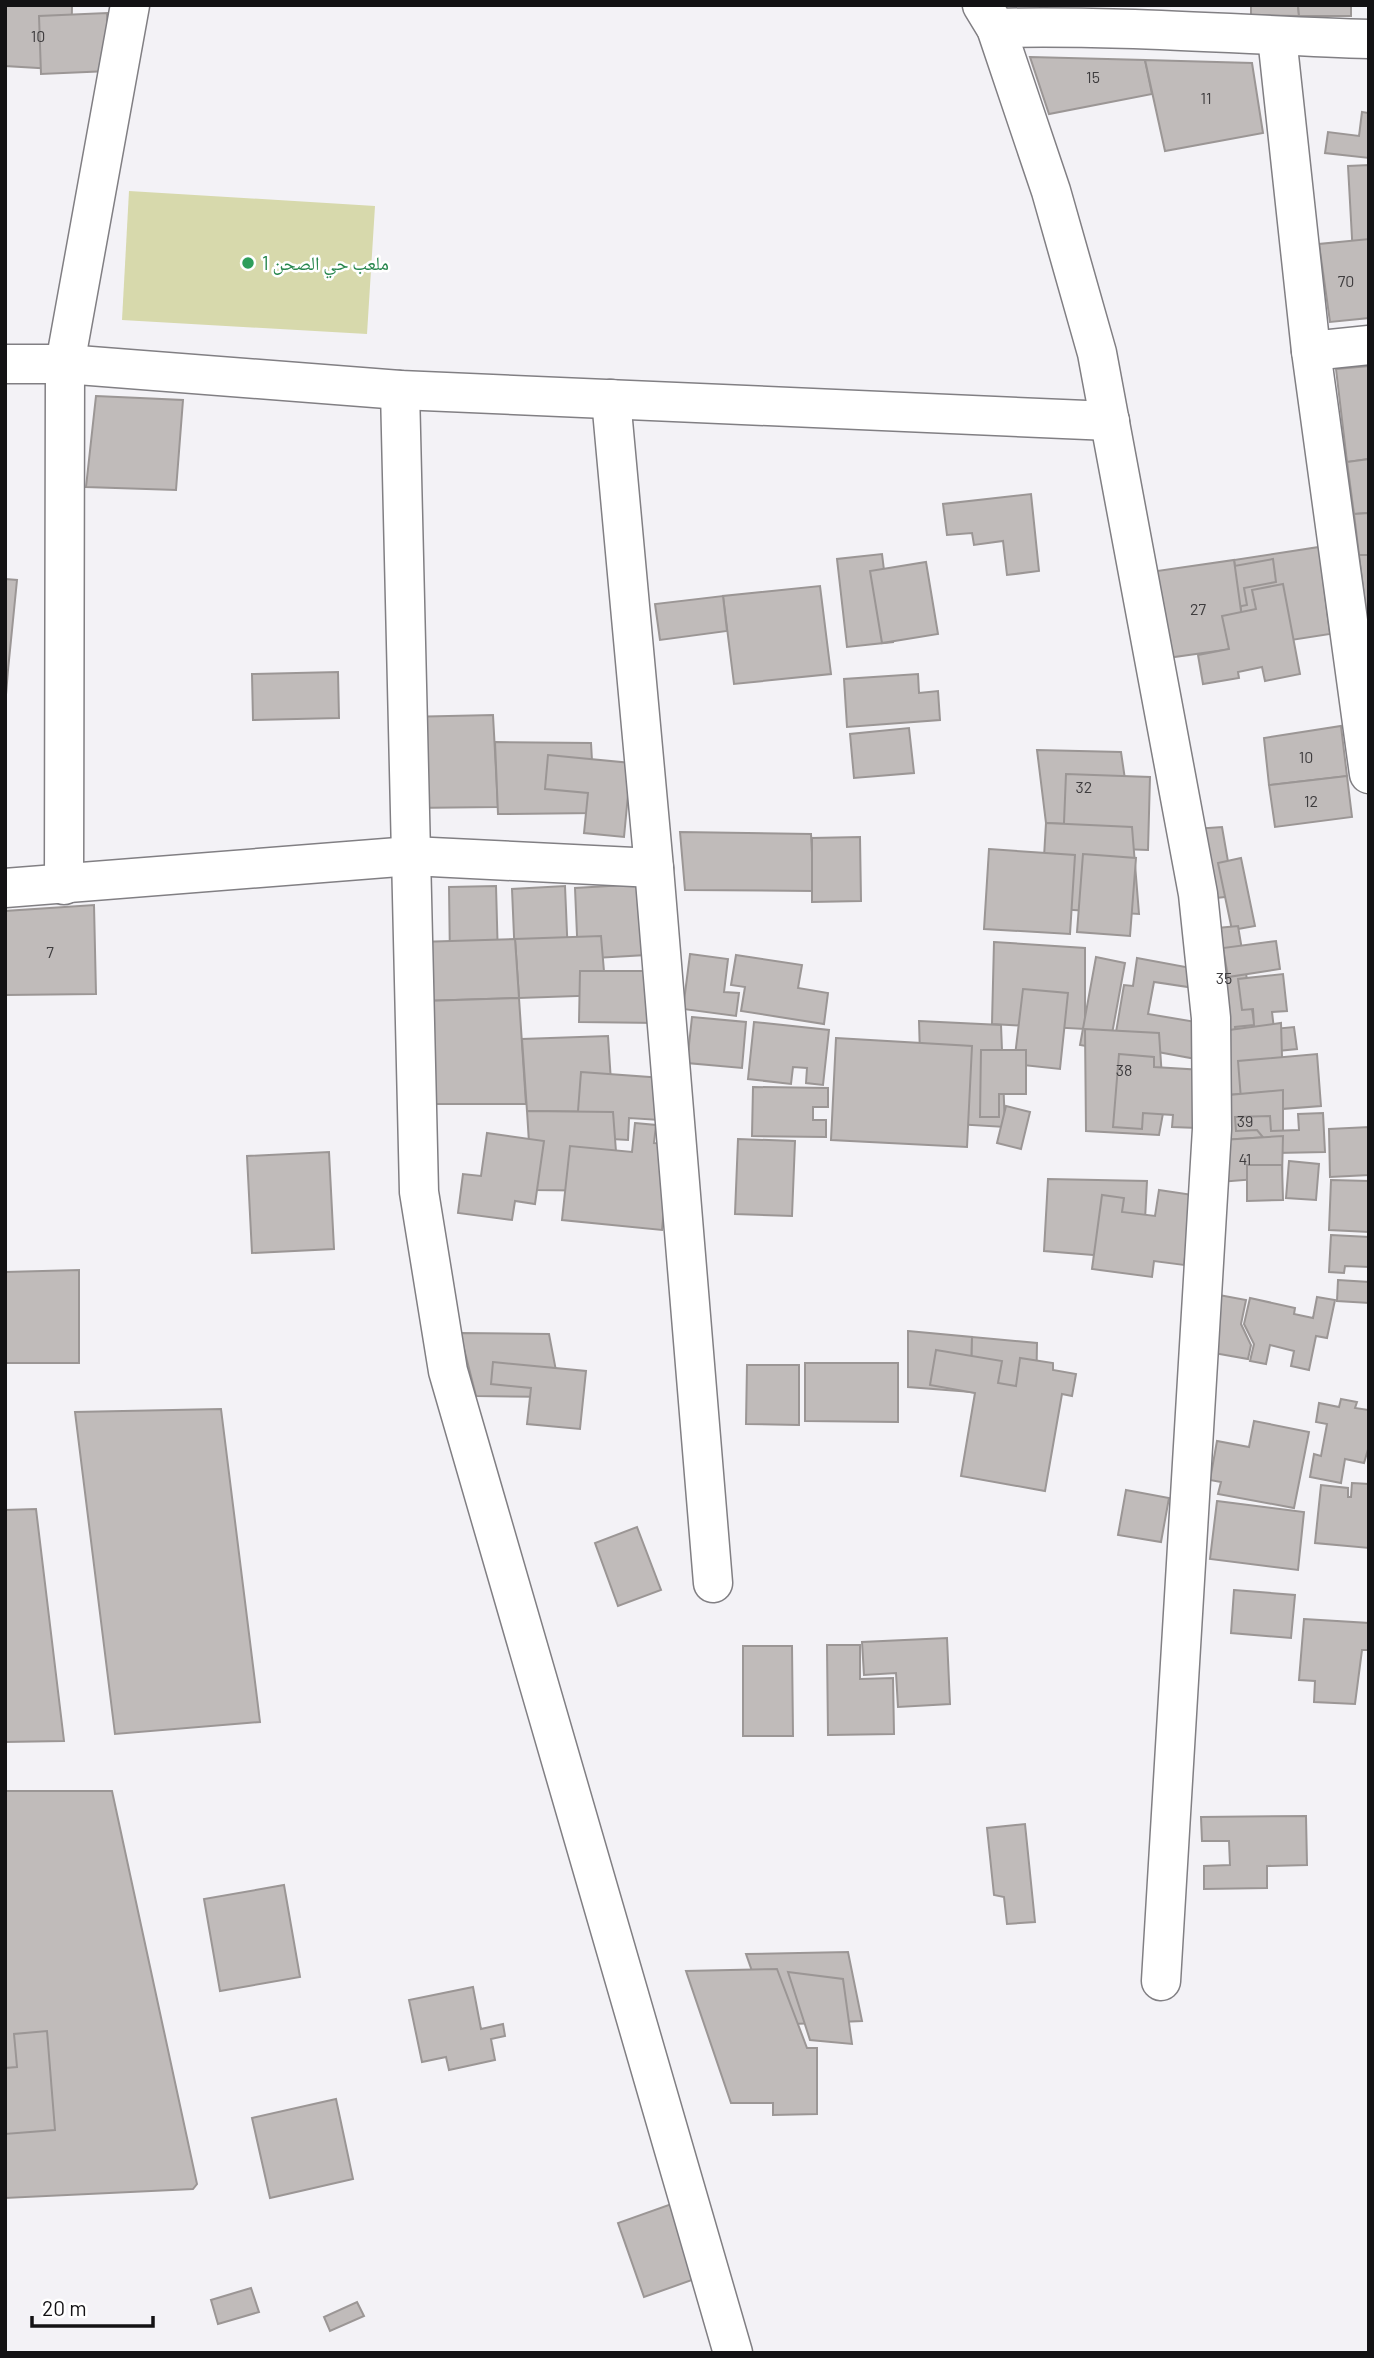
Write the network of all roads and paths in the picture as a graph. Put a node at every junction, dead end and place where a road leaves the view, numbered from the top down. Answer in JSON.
{"nodes":[{"id":1,"x":130,"y":5,"type":"edge"},
{"id":2,"x":1080,"y":15,"type":"edge"},
{"id":3,"x":989,"y":16,"type":"edge"},
{"id":4,"x":1233,"y":18,"type":"edge"},
{"id":5,"x":1366,"y":28,"type":"edge"},
{"id":6,"x":1277,"y":37,"type":"junction"},
{"id":7,"x":1369,"y":345,"type":"edge"},
{"id":8,"x":1311,"y":351,"type":"junction"},
{"id":9,"x":5,"y":364,"type":"edge"},
{"id":10,"x":65,"y":364,"type":"junction"},
{"id":11,"x":400,"y":390,"type":"junction"},
{"id":12,"x":611,"y":399,"type":"junction"},
{"id":13,"x":1110,"y":421,"type":"junction"},
{"id":14,"x":1369,"y":774,"type":"edge"},
{"id":15,"x":411,"y":856,"type":"junction"},
{"id":16,"x":654,"y":869,"type":"junction"},
{"id":17,"x":64,"y":885,"type":"junction"},
{"id":18,"x":5,"y":888,"type":"edge"},
{"id":19,"x":713,"y":1583,"type":"dead end"},
{"id":20,"x":1161,"y":1981,"type":"dead end"},
{"id":21,"x":733,"y":2353,"type":"edge"}],
"edges":[{"from":1,"to":10,"type":"street"},
{"from":2,"to":3,"type":"street"},
{"from":2,"to":4,"type":"street"},
{"from":3,"to":13,"type":"street"},
{"from":4,"to":6,"type":"street"},
{"from":5,"to":6,"type":"street"},
{"from":6,"to":8,"type":"street"},
{"from":7,"to":8,"type":"street"},
{"from":8,"to":14,"type":"street"},
{"from":9,"to":10,"type":"street"},
{"from":10,"to":11,"type":"street"},
{"from":10,"to":17,"type":"street"},
{"from":11,"to":12,"type":"street"},
{"from":11,"to":15,"type":"street"},
{"from":12,"to":13,"type":"street"},
{"from":12,"to":16,"type":"street"},
{"from":13,"to":20,"type":"street"},
{"from":15,"to":16,"type":"street"},
{"from":15,"to":17,"type":"street"},
{"from":15,"to":21,"type":"street"},
{"from":16,"to":19,"type":"street"},
{"from":17,"to":18,"type":"street"}]}
